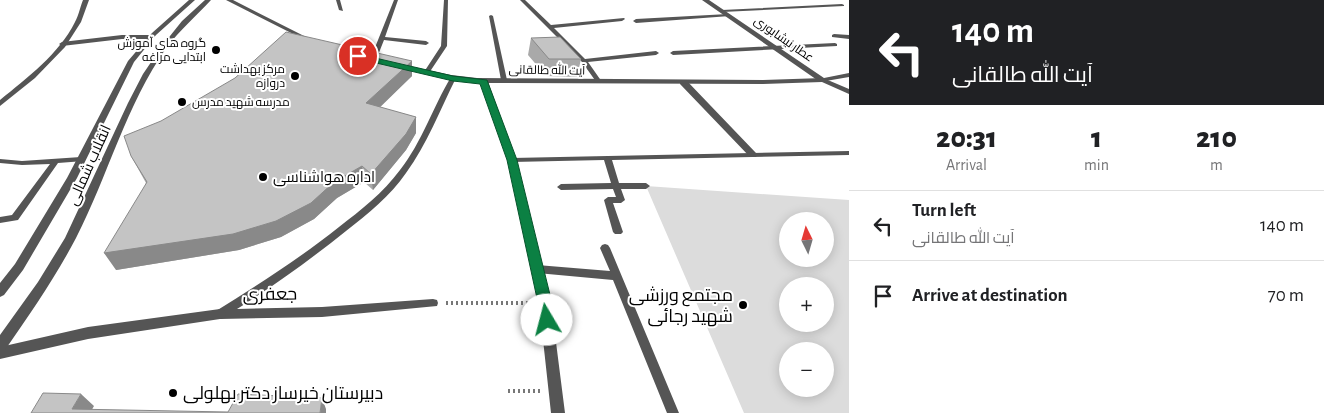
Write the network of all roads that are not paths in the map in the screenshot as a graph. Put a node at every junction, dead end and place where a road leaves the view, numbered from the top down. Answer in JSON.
{"nodes":[{"id":1,"x":86,"y":0,"type":"edge"},
{"id":2,"x":192,"y":0,"type":"edge"},
{"id":3,"x":208,"y":0,"type":"edge"},
{"id":4,"x":229,"y":0,"type":"edge"},
{"id":5,"x":338,"y":0,"type":"edge"},
{"id":6,"x":396,"y":0,"type":"edge"},
{"id":7,"x":446,"y":0,"type":"edge"},
{"id":8,"x":522,"y":0,"type":"edge"},
{"id":9,"x":705,"y":0,"type":"edge"},
{"id":10,"x":842,"y":5,"type":"dead end"},
{"id":11,"x":836,"y":6,"type":"junction"},
{"id":12,"x":341,"y":10,"type":"dead end"},
{"id":13,"x":722,"y":11,"type":"junction"},
{"id":14,"x":849,"y":12,"type":"edge"},
{"id":15,"x":729,"y":15,"type":"junction"},
{"id":16,"x":491,"y":16,"type":"dead end"},
{"id":17,"x":622,"y":20,"type":"dead end"},
{"id":18,"x":636,"y":21,"type":"dead end"},
{"id":19,"x":550,"y":28,"type":"junction"},
{"id":20,"x":834,"y":36,"type":"dead end"},
{"id":21,"x":151,"y":37,"type":"junction"},
{"id":22,"x":849,"y":37,"type":"edge"},
{"id":23,"x":383,"y":38,"type":"junction"},
{"id":24,"x":315,"y":42,"type":"edge"},
{"id":25,"x":426,"y":43,"type":"dead end"},
{"id":26,"x":62,"y":44,"type":"junction"},
{"id":27,"x":835,"y":45,"type":"dead end"},
{"id":28,"x":778,"y":48,"type":"junction"},
{"id":29,"x":656,"y":53,"type":"dead end"},
{"id":30,"x":672,"y":53,"type":"dead end"},
{"id":31,"x":366,"y":58,"type":"edge"},
{"id":32,"x":373,"y":60,"type":"junction"},
{"id":33,"x":584,"y":61,"type":"junction"},
{"id":34,"x":382,"y":62,"type":"edge"},
{"id":35,"x":391,"y":64,"type":"edge"},
{"id":36,"x":427,"y":72,"type":"junction"},
{"id":37,"x":849,"y":74,"type":"edge"},
{"id":38,"x":453,"y":78,"type":"junction"},
{"id":39,"x":504,"y":80,"type":"junction"},
{"id":40,"x":824,"y":80,"type":"junction"},
{"id":41,"x":484,"y":82,"type":"junction"},
{"id":42,"x":598,"y":82,"type":"junction"},
{"id":43,"x":683,"y":82,"type":"junction"},
{"id":44,"x":849,"y":92,"type":"edge"},
{"id":45,"x":0,"y":104,"type":"edge"},
{"id":46,"x":849,"y":153,"type":"edge"},
{"id":47,"x":753,"y":155,"type":"junction"},
{"id":48,"x":607,"y":158,"type":"junction"},
{"id":49,"x":81,"y":159,"type":"junction"},
{"id":50,"x":512,"y":160,"type":"junction"},
{"id":51,"x":0,"y":161,"type":"edge"},
{"id":52,"x":55,"y":162,"type":"junction"},
{"id":53,"x":616,"y":186,"type":"junction"},
{"id":54,"x":646,"y":186,"type":"dead end"},
{"id":55,"x":561,"y":187,"type":"dead end"},
{"id":56,"x":0,"y":220,"type":"edge"},
{"id":57,"x":618,"y":232,"type":"dead end"},
{"id":58,"x":606,"y":248,"type":"dead end"},
{"id":59,"x":538,"y":269,"type":"junction"},
{"id":60,"x":618,"y":276,"type":"junction"},
{"id":61,"x":0,"y":292,"type":"edge"},
{"id":62,"x":433,"y":303,"type":"road end"},
{"id":63,"x":220,"y":314,"type":"junction"},
{"id":64,"x":0,"y":346,"type":"edge"},
{"id":65,"x":0,"y":353,"type":"edge"},
{"id":66,"x":558,"y":413,"type":"edge"},
{"id":67,"x":673,"y":413,"type":"edge"}],
"edges":[{"from":1,"to":26,"type":"street"},
{"from":2,"to":21,"type":"street","name":"انقلاب شمالی"},
{"from":3,"to":64,"type":"street","name":"انقلاب شمالی"},
{"from":4,"to":24,"type":"street"},
{"from":5,"to":12,"type":"lane"},
{"from":6,"to":23,"type":"lane"},
{"from":7,"to":36,"type":"lane"},
{"from":8,"to":19,"type":"lane"},
{"from":9,"to":13,"type":"street","name":"عطار نیشابوری"},
{"from":10,"to":11,"type":"lane"},
{"from":11,"to":13,"type":"lane"},
{"from":11,"to":14,"type":"lane"},
{"from":13,"to":15,"type":"street","name":"عطار نیشابوری"},
{"from":15,"to":18,"type":"lane"},
{"from":15,"to":28,"type":"street","name":"عطار نیشابوری"},
{"from":16,"to":39,"type":"lane"},
{"from":17,"to":19,"type":"lane"},
{"from":19,"to":33,"type":"lane"},
{"from":20,"to":22,"type":"lane"},
{"from":21,"to":26,"type":"lane"},
{"from":21,"to":49,"type":"street","name":"انقلاب شمالی"},
{"from":23,"to":25,"type":"lane"},
{"from":23,"to":32,"type":"lane"},
{"from":26,"to":45,"type":"street"},
{"from":27,"to":28,"type":"lane"},
{"from":28,"to":30,"type":"lane"},
{"from":28,"to":40,"type":"street","name":"عطار نیشابوری"},
{"from":29,"to":33,"type":"lane"},
{"from":31,"to":32,"type":"street"},
{"from":32,"to":34,"type":"street"},
{"from":33,"to":42,"type":"lane"},
{"from":35,"to":36,"type":"street","name":"آیت الله طالقانی"},
{"from":36,"to":38,"type":"street","name":"آیت الله طالقانی"},
{"from":37,"to":40,"type":"street","name":"آیت الله طالقانی"},
{"from":38,"to":41,"type":"street","name":"آیت الله طالقانی"},
{"from":38,"to":63,"type":"lane"},
{"from":39,"to":41,"type":"street","name":"آیت الله طالقانی"},
{"from":39,"to":42,"type":"street","name":"آیت الله طالقانی"},
{"from":40,"to":43,"type":"street","name":"آیت الله طالقانی"},
{"from":40,"to":44,"type":"street","name":"عطار نیشابوری"},
{"from":41,"to":50,"type":"street"},
{"from":42,"to":43,"type":"street","name":"آیت الله طالقانی"},
{"from":43,"to":47,"type":"street"},
{"from":46,"to":47,"type":"lane"},
{"from":47,"to":48,"type":"lane"},
{"from":48,"to":50,"type":"lane"},
{"from":48,"to":53,"type":"lane"},
{"from":49,"to":52,"type":"lane"},
{"from":49,"to":61,"type":"street","name":"انقلاب شمالی"},
{"from":50,"to":59,"type":"street"},
{"from":51,"to":52,"type":"lane"},
{"from":52,"to":56,"type":"lane"},
{"from":53,"to":54,"type":"lane"},
{"from":53,"to":55,"type":"lane"},
{"from":53,"to":57,"type":"lane"},
{"from":58,"to":60,"type":"lane"},
{"from":59,"to":60,"type":"lane"},
{"from":59,"to":66,"type":"street"},
{"from":60,"to":67,"type":"lane"},
{"from":62,"to":63,"type":"lane","name":"جعفری"},
{"from":63,"to":65,"type":"street","name":"جعفری"}]}
